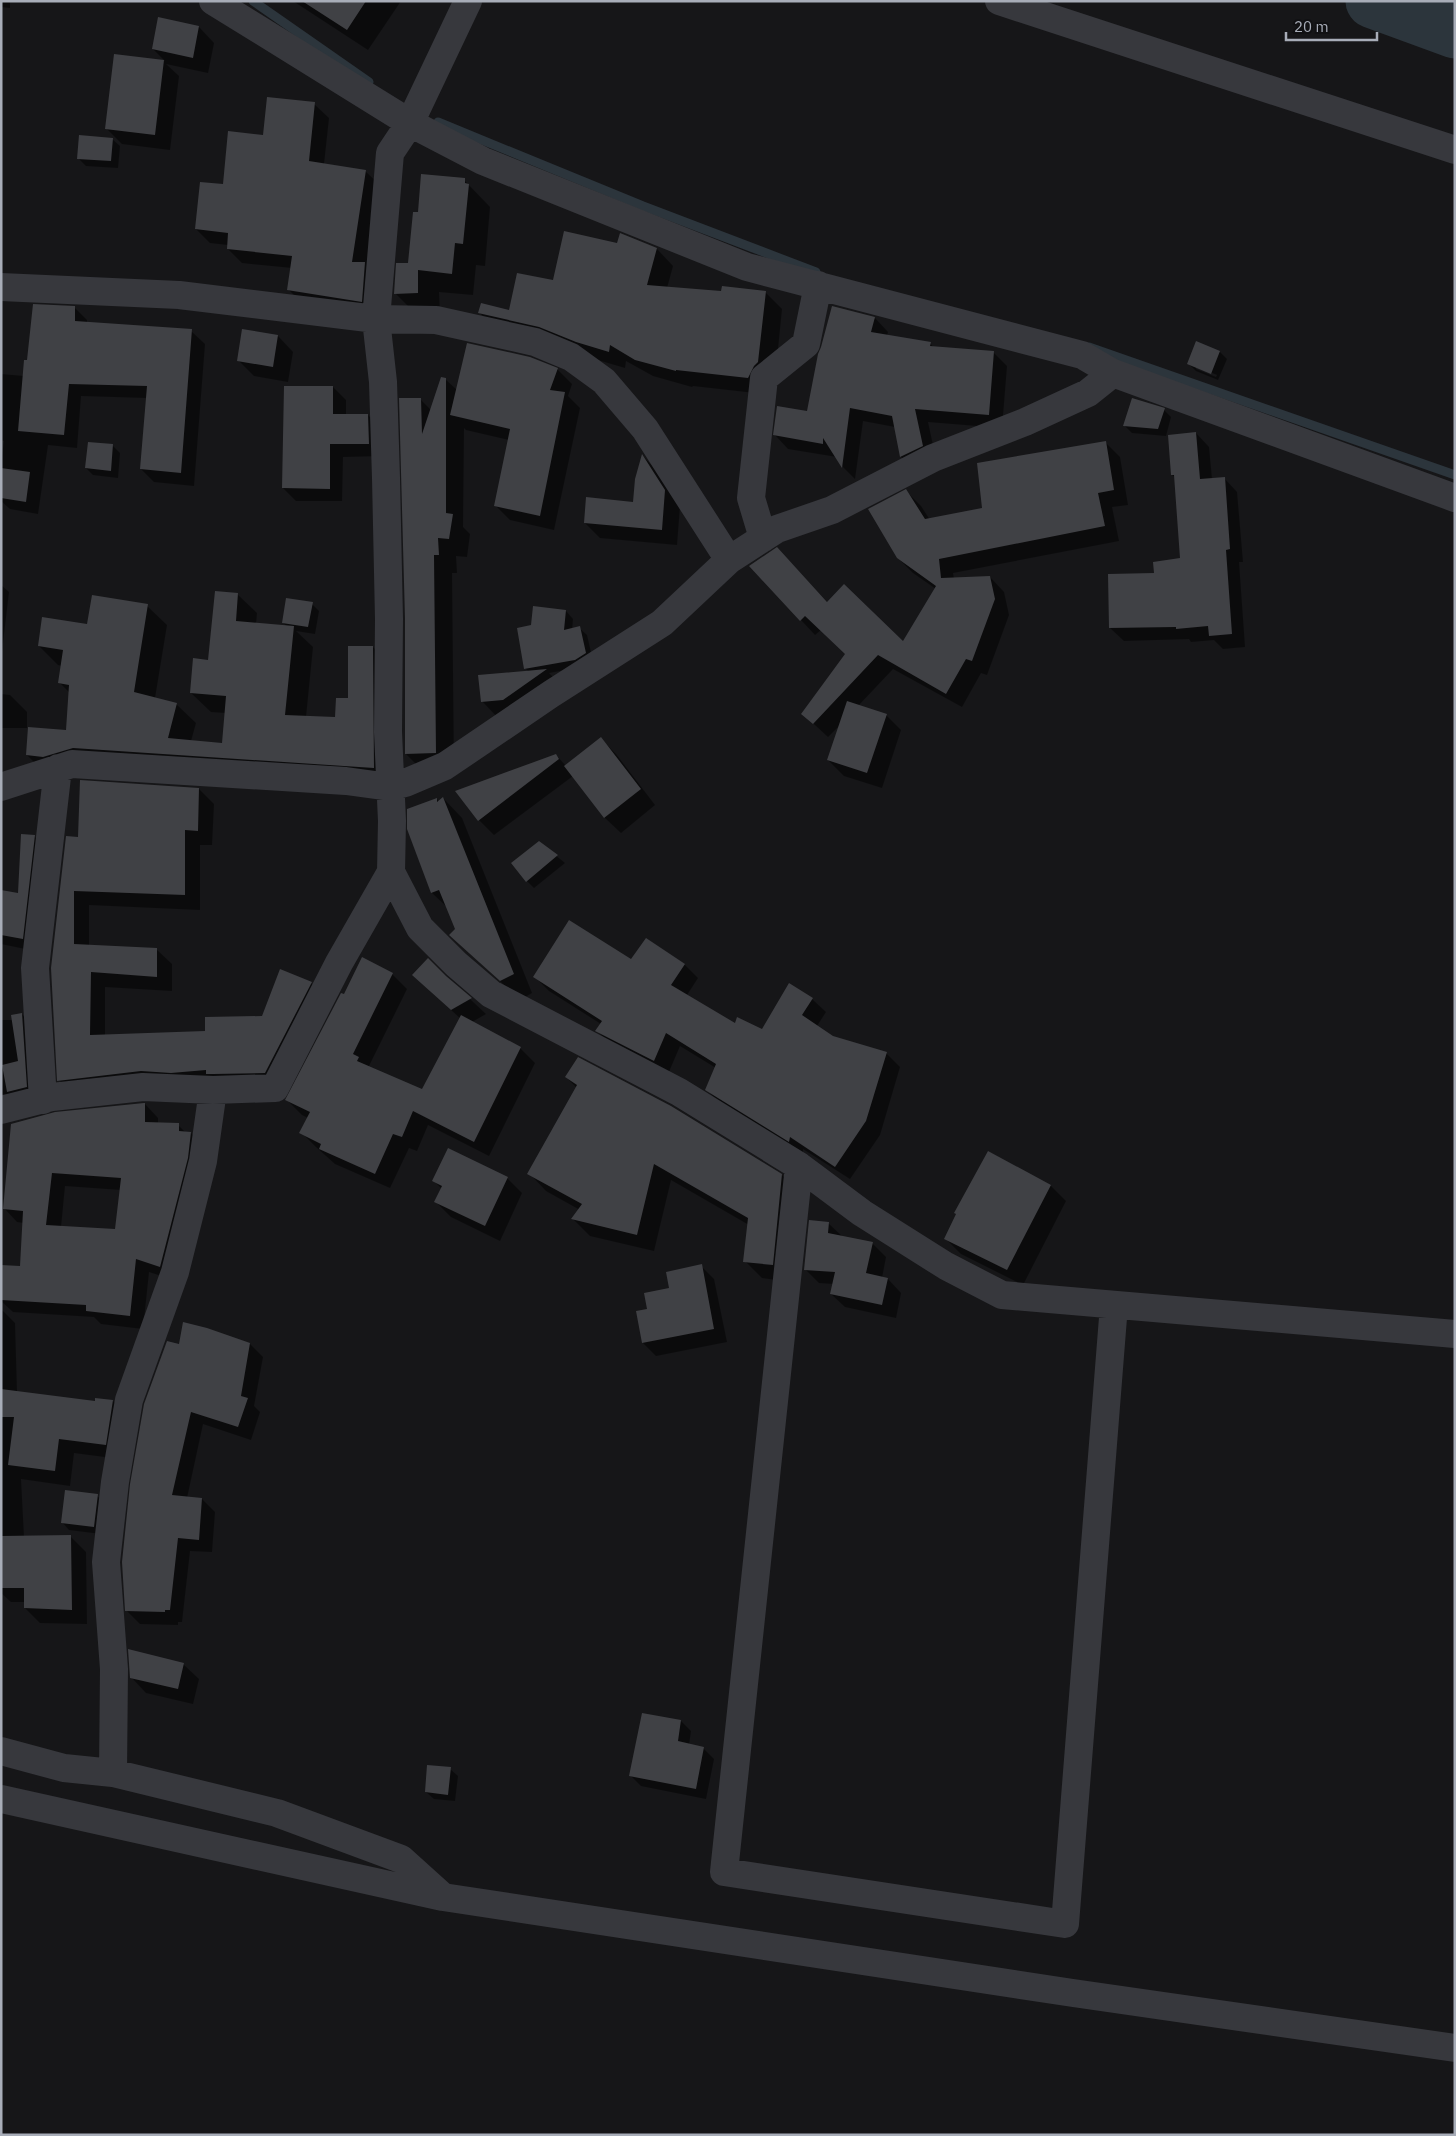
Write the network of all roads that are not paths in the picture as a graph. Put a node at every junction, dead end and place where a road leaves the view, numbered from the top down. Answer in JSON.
{"nodes":[{"id":1,"x":213,"y":1,"type":"edge"},
{"id":2,"x":468,"y":1,"type":"edge"},
{"id":3,"x":999,"y":1,"type":"edge"},
{"id":4,"x":410,"y":123,"type":"junction"},
{"id":5,"x":1455,"y":150,"type":"edge"},
{"id":6,"x":818,"y":285,"type":"junction"},
{"id":7,"x":1,"y":287,"type":"edge"},
{"id":8,"x":376,"y":319,"type":"junction"},
{"id":9,"x":1113,"y":373,"type":"junction"},
{"id":10,"x":1455,"y":498,"type":"edge"},
{"id":11,"x":763,"y":538,"type":"junction"},
{"id":12,"x":729,"y":560,"type":"junction"},
{"id":13,"x":58,"y":768,"type":"junction"},
{"id":14,"x":1,"y":787,"type":"edge"},
{"id":15,"x":390,"y":787,"type":"junction"},
{"id":16,"x":391,"y":872,"type":"junction"},
{"id":17,"x":213,"y":1090,"type":"junction"},
{"id":18,"x":43,"y":1100,"type":"junction"},
{"id":19,"x":1,"y":1110,"type":"edge"},
{"id":20,"x":799,"y":1166,"type":"junction"},
{"id":21,"x":1114,"y":1305,"type":"junction"},
{"id":22,"x":1455,"y":1334,"type":"edge"},
{"id":23,"x":1,"y":1751,"type":"edge"},
{"id":24,"x":113,"y":1774,"type":"junction"},
{"id":25,"x":1,"y":1799,"type":"edge"},
{"id":26,"x":443,"y":1898,"type":"junction"},
{"id":27,"x":1455,"y":2048,"type":"edge"}],
"edges":[{"from":1,"to":4,"type":"street"},
{"from":2,"to":4,"type":"street"},
{"from":3,"to":5,"type":"street"},
{"from":4,"to":6,"type":"street"},
{"from":4,"to":8,"type":"street"},
{"from":6,"to":9,"type":"street"},
{"from":6,"to":11,"type":"street"},
{"from":7,"to":8,"type":"street"},
{"from":8,"to":12,"type":"street"},
{"from":8,"to":15,"type":"street"},
{"from":9,"to":10,"type":"street"},
{"from":9,"to":11,"type":"street"},
{"from":11,"to":12,"type":"street"},
{"from":12,"to":15,"type":"street"},
{"from":13,"to":14,"type":"street"},
{"from":13,"to":15,"type":"street"},
{"from":13,"to":18,"type":"street"},
{"from":15,"to":16,"type":"street"},
{"from":16,"to":17,"type":"street"},
{"from":16,"to":20,"type":"street"},
{"from":17,"to":18,"type":"street"},
{"from":17,"to":24,"type":"street"},
{"from":18,"to":19,"type":"street"},
{"from":20,"to":21,"type":"street"},
{"from":20,"to":21,"type":"street"},
{"from":21,"to":22,"type":"street"},
{"from":23,"to":24,"type":"street"},
{"from":24,"to":26,"type":"street"},
{"from":25,"to":26,"type":"street"},
{"from":26,"to":27,"type":"street"}]}
